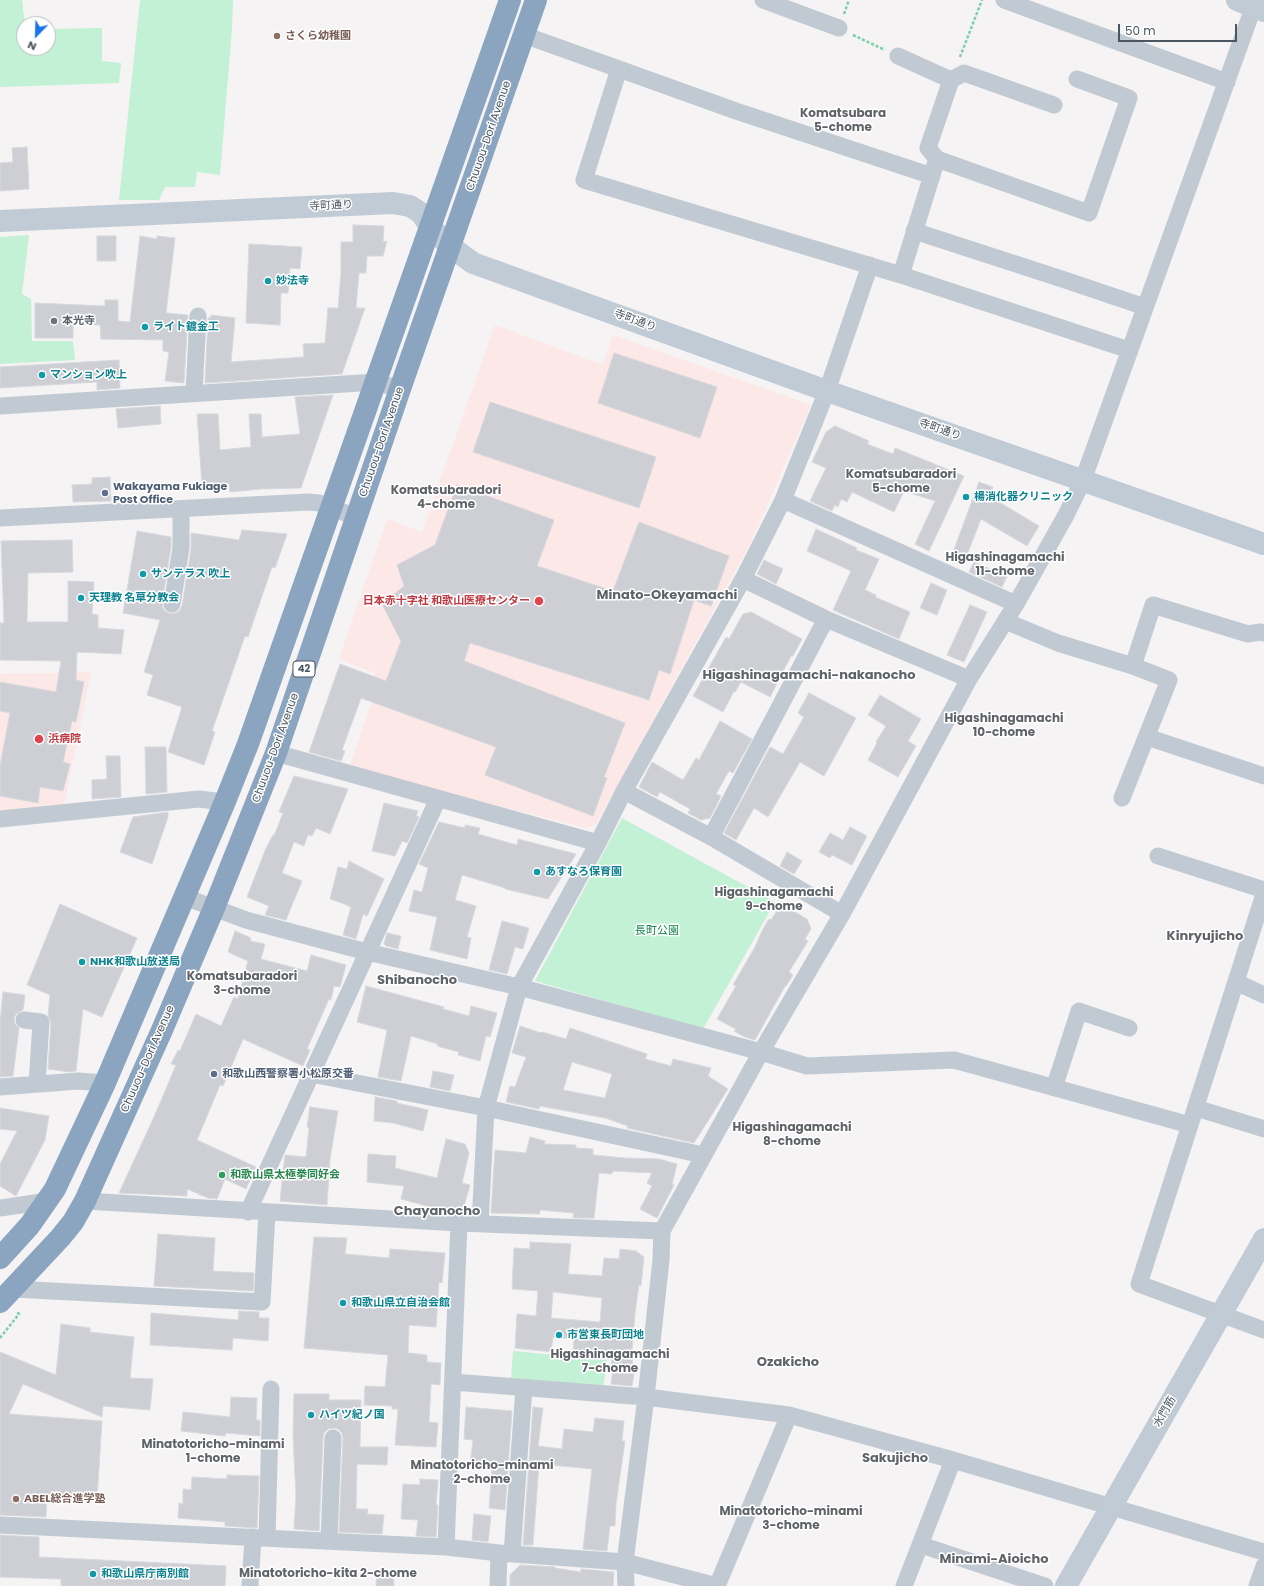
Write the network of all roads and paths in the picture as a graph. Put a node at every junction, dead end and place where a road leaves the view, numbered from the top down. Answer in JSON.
{"nodes":[{"id":1,"x":510,"y":0,"type":"edge"},
{"id":2,"x":536,"y":0,"type":"edge"},
{"id":3,"x":763,"y":0,"type":"edge"},
{"id":4,"x":982,"y":0,"type":"edge"},
{"id":5,"x":1004,"y":0,"type":"edge"},
{"id":6,"x":1253,"y":4,"type":"edge"},
{"id":7,"x":839,"y":28,"type":"joint"},
{"id":8,"x":524,"y":35,"type":"junction"},
{"id":9,"x":898,"y":56,"type":"joint"},
{"id":10,"x":618,"y":69,"type":"junction"},
{"id":11,"x":1077,"y":79,"type":"dead end"},
{"id":12,"x":951,"y":80,"type":"junction"},
{"id":13,"x":1227,"y":82,"type":"junction"},
{"id":14,"x":1054,"y":106,"type":"dead end"},
{"id":15,"x":937,"y":159,"type":"junction"},
{"id":16,"x":932,"y":176,"type":"junction"},
{"id":17,"x":0,"y":221,"type":"edge"},
{"id":18,"x":431,"y":228,"type":"junction"},
{"id":19,"x":914,"y":231,"type":"junction"},
{"id":20,"x":451,"y":247,"type":"junction"},
{"id":21,"x":870,"y":266,"type":"junction"},
{"id":22,"x":901,"y":275,"type":"junction"},
{"id":23,"x":1145,"y":307,"type":"junction"},
{"id":24,"x":198,"y":316,"type":"dead end"},
{"id":25,"x":1129,"y":350,"type":"junction"},
{"id":26,"x":376,"y":382,"type":"junction"},
{"id":27,"x":400,"y":389,"type":"junction"},
{"id":28,"x":827,"y":390,"type":"junction"},
{"id":29,"x":194,"y":393,"type":"junction"},
{"id":30,"x":0,"y":406,"type":"edge"},
{"id":31,"x":1083,"y":480,"type":"junction"},
{"id":32,"x":783,"y":500,"type":"junction"},
{"id":33,"x":332,"y":508,"type":"junction"},
{"id":34,"x":181,"y":509,"type":"junction"},
{"id":35,"x":356,"y":517,"type":"junction"},
{"id":36,"x":0,"y":518,"type":"edge"},
{"id":37,"x":1264,"y":544,"type":"edge"},
{"id":38,"x":744,"y":579,"type":"junction"},
{"id":39,"x":172,"y":604,"type":"dead end"},
{"id":40,"x":1016,"y":604,"type":"junction"},
{"id":41,"x":826,"y":619,"type":"junction"},
{"id":42,"x":1005,"y":621,"type":"junction"},
{"id":43,"x":1264,"y":633,"type":"edge"},
{"id":44,"x":1133,"y":666,"type":"junction"},
{"id":45,"x":969,"y":679,"type":"junction"},
{"id":46,"x":1147,"y":737,"type":"junction"},
{"id":47,"x":276,"y":753,"type":"junction"},
{"id":48,"x":1264,"y":776,"type":"edge"},
{"id":49,"x":624,"y":791,"type":"junction"},
{"id":50,"x":1122,"y":798,"type":"dead end"},
{"id":51,"x":438,"y":799,"type":"junction"},
{"id":52,"x":224,"y":804,"type":"junction"},
{"id":53,"x":0,"y":819,"type":"edge"},
{"id":54,"x":711,"y":837,"type":"junction"},
{"id":55,"x":598,"y":843,"type":"junction"},
{"id":56,"x":1158,"y":856,"type":"dead end"},
{"id":57,"x":1264,"y":890,"type":"edge"},
{"id":58,"x":1264,"y":894,"type":"edge"},
{"id":59,"x":185,"y":898,"type":"junction"},
{"id":60,"x":214,"y":908,"type":"junction"},
{"id":61,"x":842,"y":914,"type":"junction"},
{"id":62,"x":367,"y":952,"type":"junction"},
{"id":63,"x":1236,"y":982,"type":"junction"},
{"id":64,"x":519,"y":987,"type":"junction"},
{"id":65,"x":1264,"y":994,"type":"edge"},
{"id":66,"x":24,"y":1020,"type":"dead end"},
{"id":67,"x":1129,"y":1028,"type":"dead end"},
{"id":68,"x":761,"y":1052,"type":"junction"},
{"id":69,"x":311,"y":1074,"type":"junction"},
{"id":70,"x":104,"y":1083,"type":"junction"},
{"id":71,"x":37,"y":1084,"type":"junction"},
{"id":72,"x":0,"y":1087,"type":"edge"},
{"id":73,"x":1054,"y":1088,"type":"junction"},
{"id":74,"x":486,"y":1108,"type":"junction"},
{"id":75,"x":1196,"y":1108,"type":"junction"},
{"id":76,"x":1190,"y":1125,"type":"junction"},
{"id":77,"x":1264,"y":1129,"type":"edge"},
{"id":78,"x":703,"y":1155,"type":"junction"},
{"id":79,"x":48,"y":1201,"type":"junction"},
{"id":80,"x":85,"y":1202,"type":"junction"},
{"id":81,"x":0,"y":1208,"type":"edge"},
{"id":82,"x":248,"y":1212,"type":"junction"},
{"id":83,"x":267,"y":1212,"type":"junction"},
{"id":84,"x":459,"y":1223,"type":"junction"},
{"id":85,"x":480,"y":1224,"type":"junction"},
{"id":86,"x":662,"y":1231,"type":"junction"},
{"id":87,"x":1264,"y":1239,"type":"edge"},
{"id":88,"x":0,"y":1258,"type":"edge"},
{"id":89,"x":6,"y":1295,"type":"edge"},
{"id":90,"x":19,"y":1314,"type":"dead end"},
{"id":91,"x":1222,"y":1314,"type":"junction"},
{"id":92,"x":1264,"y":1330,"type":"edge"},
{"id":93,"x":0,"y":1338,"type":"edge"},
{"id":94,"x":453,"y":1382,"type":"junction"},
{"id":95,"x":524,"y":1388,"type":"junction"},
{"id":96,"x":271,"y":1389,"type":"dead end"},
{"id":97,"x":646,"y":1397,"type":"junction"},
{"id":98,"x":789,"y":1415,"type":"junction"},
{"id":99,"x":333,"y":1438,"type":"dead end"},
{"id":100,"x":953,"y":1460,"type":"junction"},
{"id":101,"x":1110,"y":1508,"type":"junction"},
{"id":102,"x":0,"y":1525,"type":"edge"},
{"id":103,"x":260,"y":1538,"type":"junction"},
{"id":104,"x":329,"y":1541,"type":"junction"},
{"id":105,"x":921,"y":1545,"type":"junction"},
{"id":106,"x":446,"y":1547,"type":"junction"},
{"id":107,"x":1264,"y":1552,"type":"edge"},
{"id":108,"x":505,"y":1553,"type":"junction"},
{"id":109,"x":625,"y":1562,"type":"junction"},
{"id":110,"x":1264,"y":1566,"type":"edge"},
{"id":111,"x":250,"y":1586,"type":"edge"},
{"id":112,"x":498,"y":1586,"type":"edge"},
{"id":113,"x":626,"y":1586,"type":"edge"},
{"id":114,"x":717,"y":1586,"type":"edge"},
{"id":115,"x":904,"y":1586,"type":"edge"},
{"id":116,"x":1045,"y":1586,"type":"edge"},
{"id":117,"x":1066,"y":1586,"type":"edge"},
{"id":118,"x":1257,"y":1586,"type":"edge"}],
"edges":[{"from":1,"to":18,"type":"highway","number":"42"},
{"from":2,"to":8,"type":"highway","name":"Chuuou-Dori Avenue","number":"42"},
{"from":3,"to":7,"type":"street"},
{"from":4,"to":12,"type":"path"},
{"from":5,"to":13,"type":"street"},
{"from":6,"to":13,"type":"street"},
{"from":7,"to":9,"type":"path"},
{"from":8,"to":10,"type":"street"},
{"from":8,"to":20,"type":"highway","name":"Chuuou-Dori Avenue","number":"42"},
{"from":9,"to":12,"type":"street"},
{"from":10,"to":16,"type":"street"},
{"from":10,"to":21,"type":"street"},
{"from":11,"to":15,"type":"street"},
{"from":12,"to":14,"type":"street"},
{"from":12,"to":15,"type":"street"},
{"from":13,"to":23,"type":"street"},
{"from":15,"to":16,"type":"street"},
{"from":16,"to":19,"type":"street"},
{"from":17,"to":18,"type":"street","name":"寺町通り"},
{"from":18,"to":20,"type":"street","name":"寺町通り"},
{"from":18,"to":26,"type":"highway","number":"42"},
{"from":19,"to":22,"type":"street"},
{"from":19,"to":23,"type":"street"},
{"from":20,"to":27,"type":"highway","name":"Chuuou-Dori Avenue","number":"42"},
{"from":20,"to":28,"type":"street","name":"寺町通り"},
{"from":21,"to":22,"type":"street"},
{"from":21,"to":28,"type":"street"},
{"from":22,"to":25,"type":"street"},
{"from":23,"to":25,"type":"street"},
{"from":24,"to":29,"type":"street"},
{"from":25,"to":31,"type":"street"},
{"from":26,"to":27,"type":"street"},
{"from":26,"to":29,"type":"street"},
{"from":26,"to":33,"type":"highway","number":"42"},
{"from":27,"to":35,"type":"highway","name":"Chuuou-Dori Avenue","number":"42"},
{"from":28,"to":31,"type":"street","name":"寺町通り"},
{"from":28,"to":32,"type":"street"},
{"from":29,"to":30,"type":"street"},
{"from":31,"to":37,"type":"street","name":"寺町通り"},
{"from":31,"to":40,"type":"street"},
{"from":32,"to":38,"type":"street"},
{"from":32,"to":40,"type":"street"},
{"from":33,"to":34,"type":"street"},
{"from":33,"to":35,"type":"street"},
{"from":33,"to":52,"type":"highway","number":"42"},
{"from":34,"to":36,"type":"street"},
{"from":34,"to":39,"type":"street"},
{"from":35,"to":47,"type":"highway","name":"Chuuou-Dori Avenue","number":"42"},
{"from":38,"to":41,"type":"street"},
{"from":38,"to":49,"type":"street"},
{"from":40,"to":42,"type":"street"},
{"from":41,"to":45,"type":"street"},
{"from":41,"to":54,"type":"street"},
{"from":42,"to":44,"type":"street"},
{"from":42,"to":45,"type":"street"},
{"from":43,"to":44,"type":"street"},
{"from":44,"to":46,"type":"street"},
{"from":45,"to":61,"type":"street"},
{"from":46,"to":48,"type":"street"},
{"from":46,"to":50,"type":"street"},
{"from":47,"to":51,"type":"street"},
{"from":47,"to":60,"type":"highway","name":"Chuuou-Dori Avenue","number":"42"},
{"from":49,"to":54,"type":"street"},
{"from":49,"to":55,"type":"street"},
{"from":51,"to":55,"type":"street"},
{"from":51,"to":62,"type":"street"},
{"from":52,"to":53,"type":"street"},
{"from":52,"to":59,"type":"highway","number":"42"},
{"from":54,"to":61,"type":"street"},
{"from":55,"to":64,"type":"street"},
{"from":56,"to":57,"type":"street"},
{"from":58,"to":63,"type":"street"},
{"from":59,"to":60,"type":"street"},
{"from":59,"to":70,"type":"highway","number":"42"},
{"from":60,"to":62,"type":"street"},
{"from":60,"to":80,"type":"highway","name":"Chuuou-Dori Avenue","number":"42"},
{"from":61,"to":68,"type":"street"},
{"from":62,"to":64,"type":"street"},
{"from":62,"to":69,"type":"street"},
{"from":63,"to":65,"type":"street"},
{"from":63,"to":75,"type":"street"},
{"from":64,"to":68,"type":"street"},
{"from":64,"to":74,"type":"street"},
{"from":66,"to":71,"type":"street"},
{"from":67,"to":73,"type":"street"},
{"from":68,"to":73,"type":"street"},
{"from":68,"to":78,"type":"street"},
{"from":69,"to":74,"type":"street"},
{"from":69,"to":82,"type":"street"},
{"from":70,"to":71,"type":"street"},
{"from":70,"to":79,"type":"highway","number":"42"},
{"from":71,"to":72,"type":"street"},
{"from":73,"to":76,"type":"street"},
{"from":74,"to":78,"type":"street"},
{"from":74,"to":85,"type":"street"},
{"from":75,"to":76,"type":"street"},
{"from":75,"to":77,"type":"street"},
{"from":76,"to":91,"type":"street"},
{"from":78,"to":86,"type":"street"},
{"from":79,"to":81,"type":"street"},
{"from":79,"to":88,"type":"highway","number":"42"},
{"from":80,"to":82,"type":"street"},
{"from":80,"to":89,"type":"highway","name":"Chuuou-Dori Avenue","number":"42"},
{"from":82,"to":83,"type":"street"},
{"from":83,"to":84,"type":"street"},
{"from":83,"to":89,"type":"street"},
{"from":84,"to":85,"type":"street"},
{"from":84,"to":94,"type":"street"},
{"from":85,"to":86,"type":"street"},
{"from":86,"to":97,"type":"street"},
{"from":87,"to":91,"type":"street","name":"水門筋"},
{"from":90,"to":93,"type":"path"},
{"from":91,"to":92,"type":"street"},
{"from":91,"to":101,"type":"street","name":"水門筋"},
{"from":94,"to":95,"type":"street"},
{"from":94,"to":106,"type":"street"},
{"from":95,"to":97,"type":"street"},
{"from":95,"to":108,"type":"street"},
{"from":96,"to":103,"type":"street"},
{"from":97,"to":98,"type":"street"},
{"from":97,"to":109,"type":"street"},
{"from":98,"to":100,"type":"street"},
{"from":98,"to":114,"type":"street"},
{"from":99,"to":104,"type":"street"},
{"from":100,"to":101,"type":"street"},
{"from":100,"to":105,"type":"street"},
{"from":101,"to":107,"type":"street"},
{"from":101,"to":117,"type":"street","name":"水門筋"},
{"from":102,"to":103,"type":"street"},
{"from":103,"to":104,"type":"street"},
{"from":103,"to":111,"type":"street"},
{"from":104,"to":106,"type":"street"},
{"from":105,"to":115,"type":"street"},
{"from":105,"to":116,"type":"street"},
{"from":106,"to":108,"type":"street"},
{"from":108,"to":109,"type":"street"},
{"from":108,"to":112,"type":"street"},
{"from":109,"to":113,"type":"street"},
{"from":109,"to":114,"type":"street"},
{"from":110,"to":118,"type":"street"}]}
